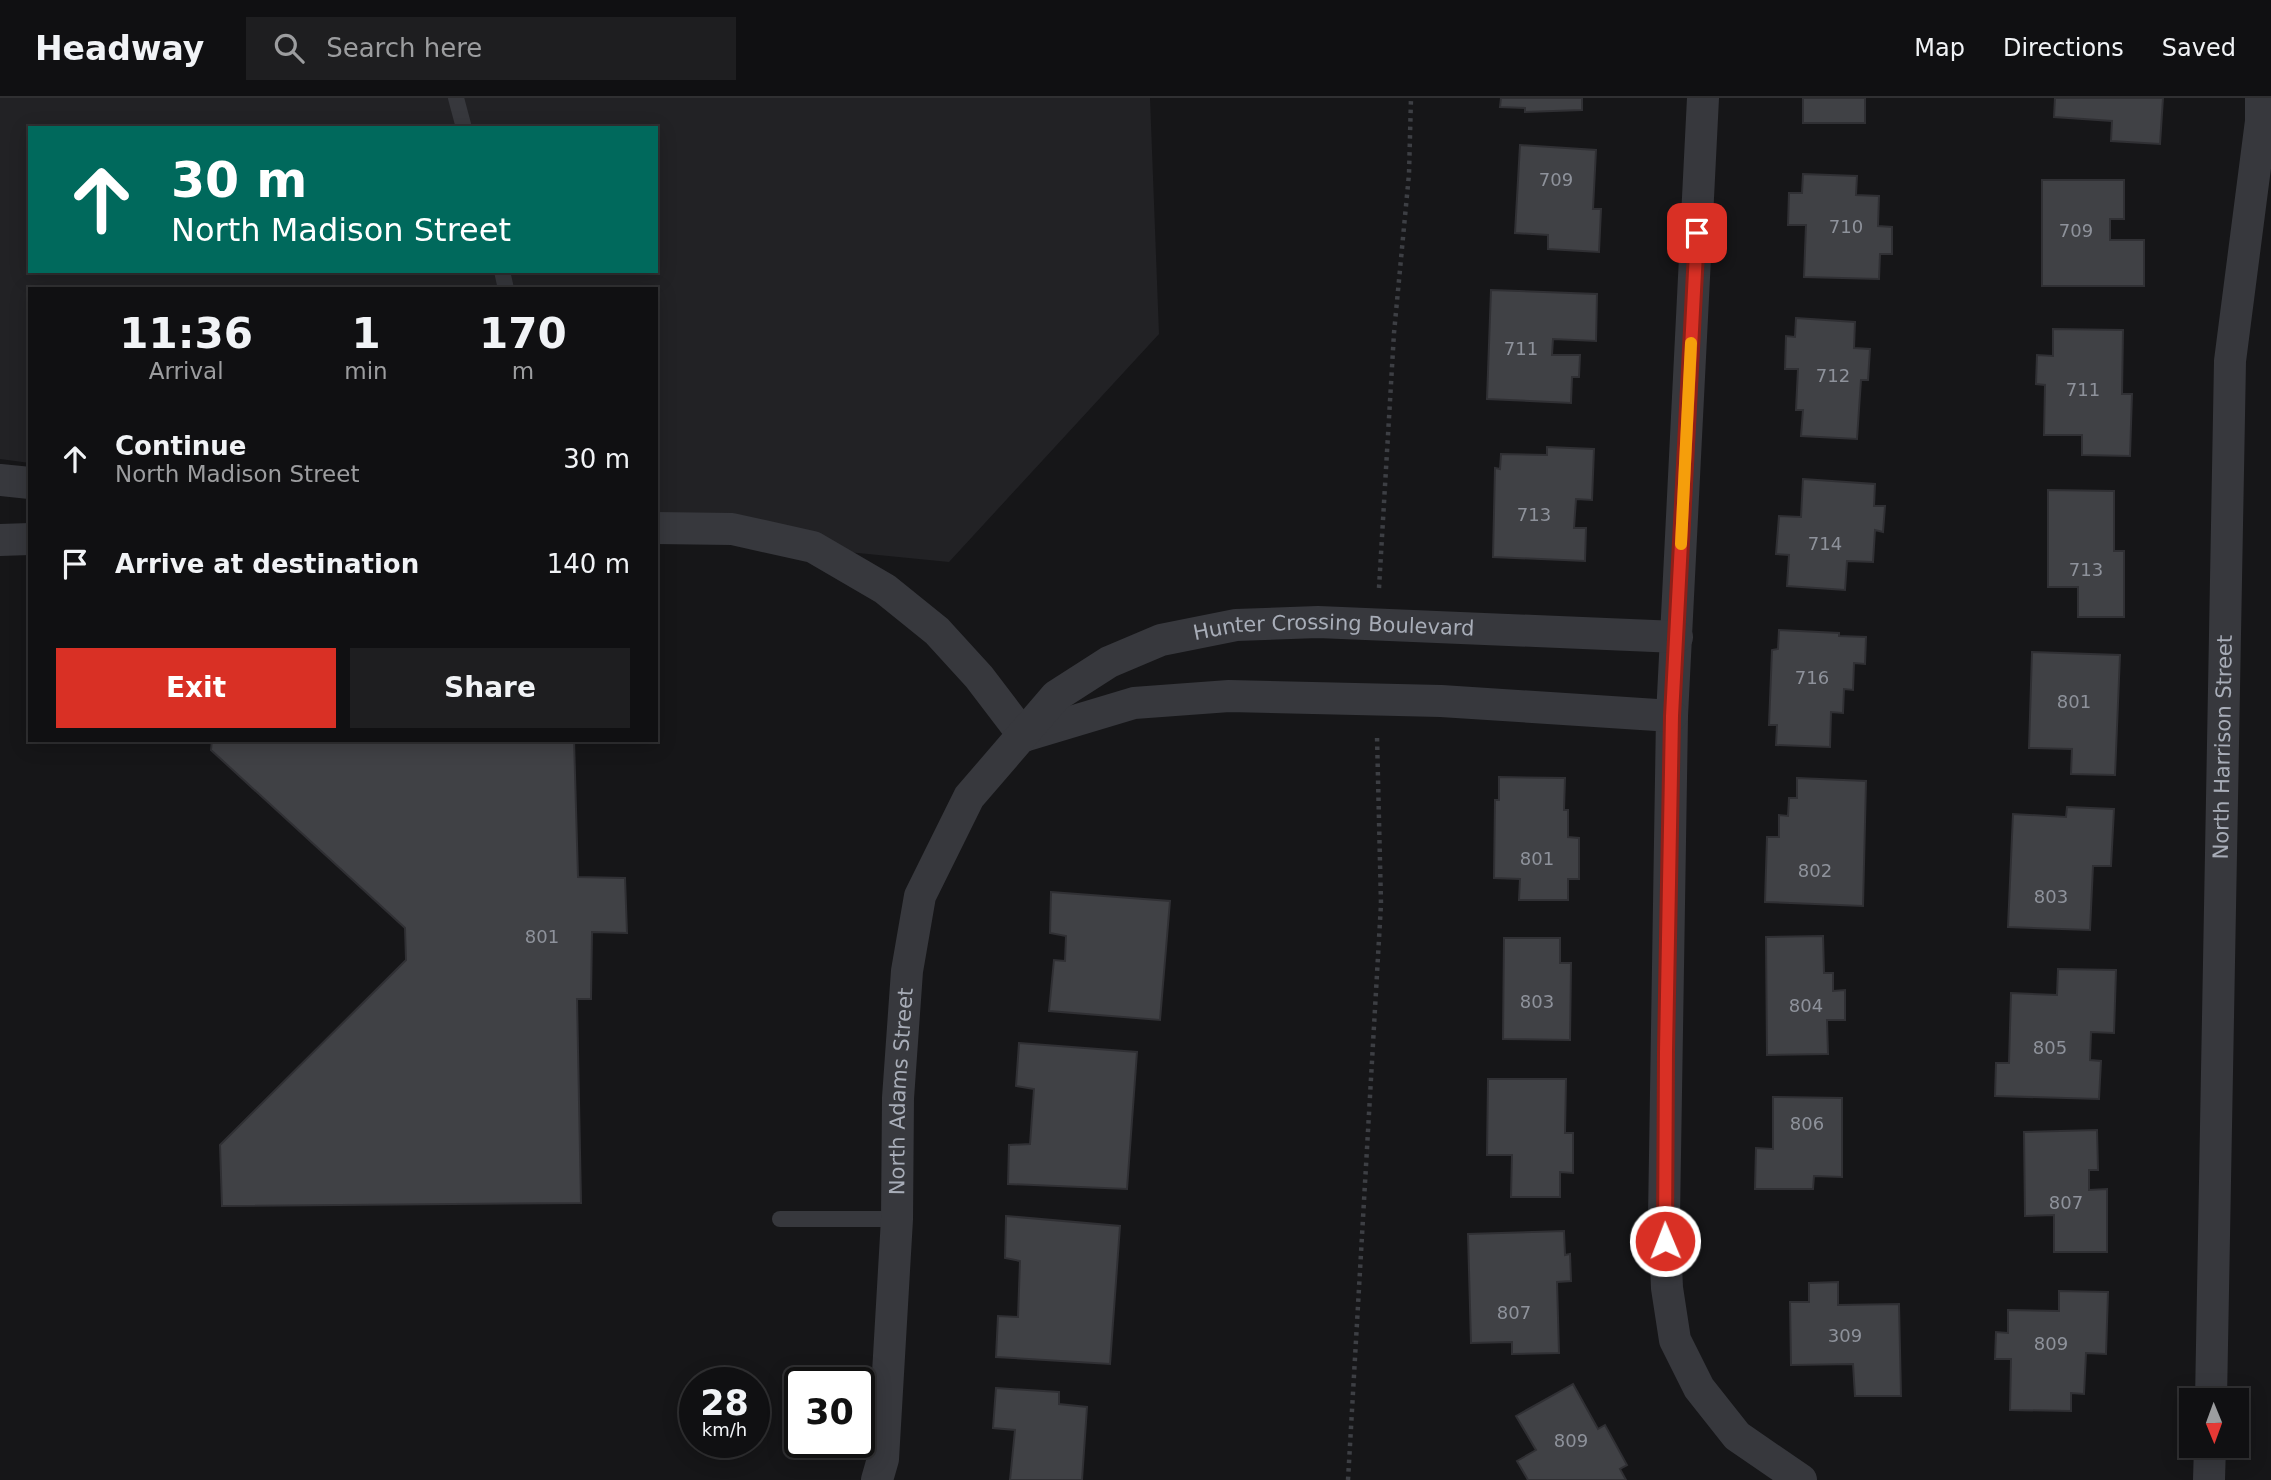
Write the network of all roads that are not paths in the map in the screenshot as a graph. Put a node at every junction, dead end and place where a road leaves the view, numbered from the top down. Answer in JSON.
{"nodes":[{"id":1,"x":456,"y":98,"type":"edge"},
{"id":2,"x":1703,"y":98,"type":"edge"},
{"id":3,"x":2261,"y":98,"type":"edge"},
{"id":4,"x":463,"y":126,"type":"edge"},
{"id":5,"x":0,"y":480,"type":"edge"},
{"id":6,"x":28,"y":483,"type":"edge"},
{"id":7,"x":658,"y":528,"type":"edge"},
{"id":8,"x":0,"y":540,"type":"edge"},
{"id":9,"x":28,"y":540,"type":"edge"},
{"id":10,"x":1676,"y":637,"type":"junction"},
{"id":11,"x":1672,"y":716,"type":"junction"},
{"id":12,"x":1024,"y":736,"type":"junction"},
{"id":13,"x":780,"y":1219,"type":"dead end"},
{"id":14,"x":897,"y":1219,"type":"junction"},
{"id":15,"x":2211,"y":1388,"type":"edge"},
{"id":16,"x":2210,"y":1458,"type":"edge"},
{"id":17,"x":877,"y":1480,"type":"edge"},
{"id":18,"x":1801,"y":1480,"type":"edge"},
{"id":19,"x":2209,"y":1480,"type":"edge"}],
"edges":[{"from":1,"to":4,"type":"lane"},
{"from":2,"to":10,"type":"street"},
{"from":3,"to":15,"type":"street","name":"North Harrison Street"},
{"from":5,"to":6,"type":"street"},
{"from":7,"to":12,"type":"street"},
{"from":8,"to":9,"type":"street"},
{"from":10,"to":11,"type":"street"},
{"from":10,"to":12,"type":"street","name":"Hunter Crossing Boulevard"},
{"from":11,"to":12,"type":"street"},
{"from":11,"to":18,"type":"street"},
{"from":12,"to":14,"type":"street","name":"North Adams Street"},
{"from":13,"to":14,"type":"lane"},
{"from":14,"to":17,"type":"street","name":"North Adams Street"},
{"from":16,"to":19,"type":"street"}]}
